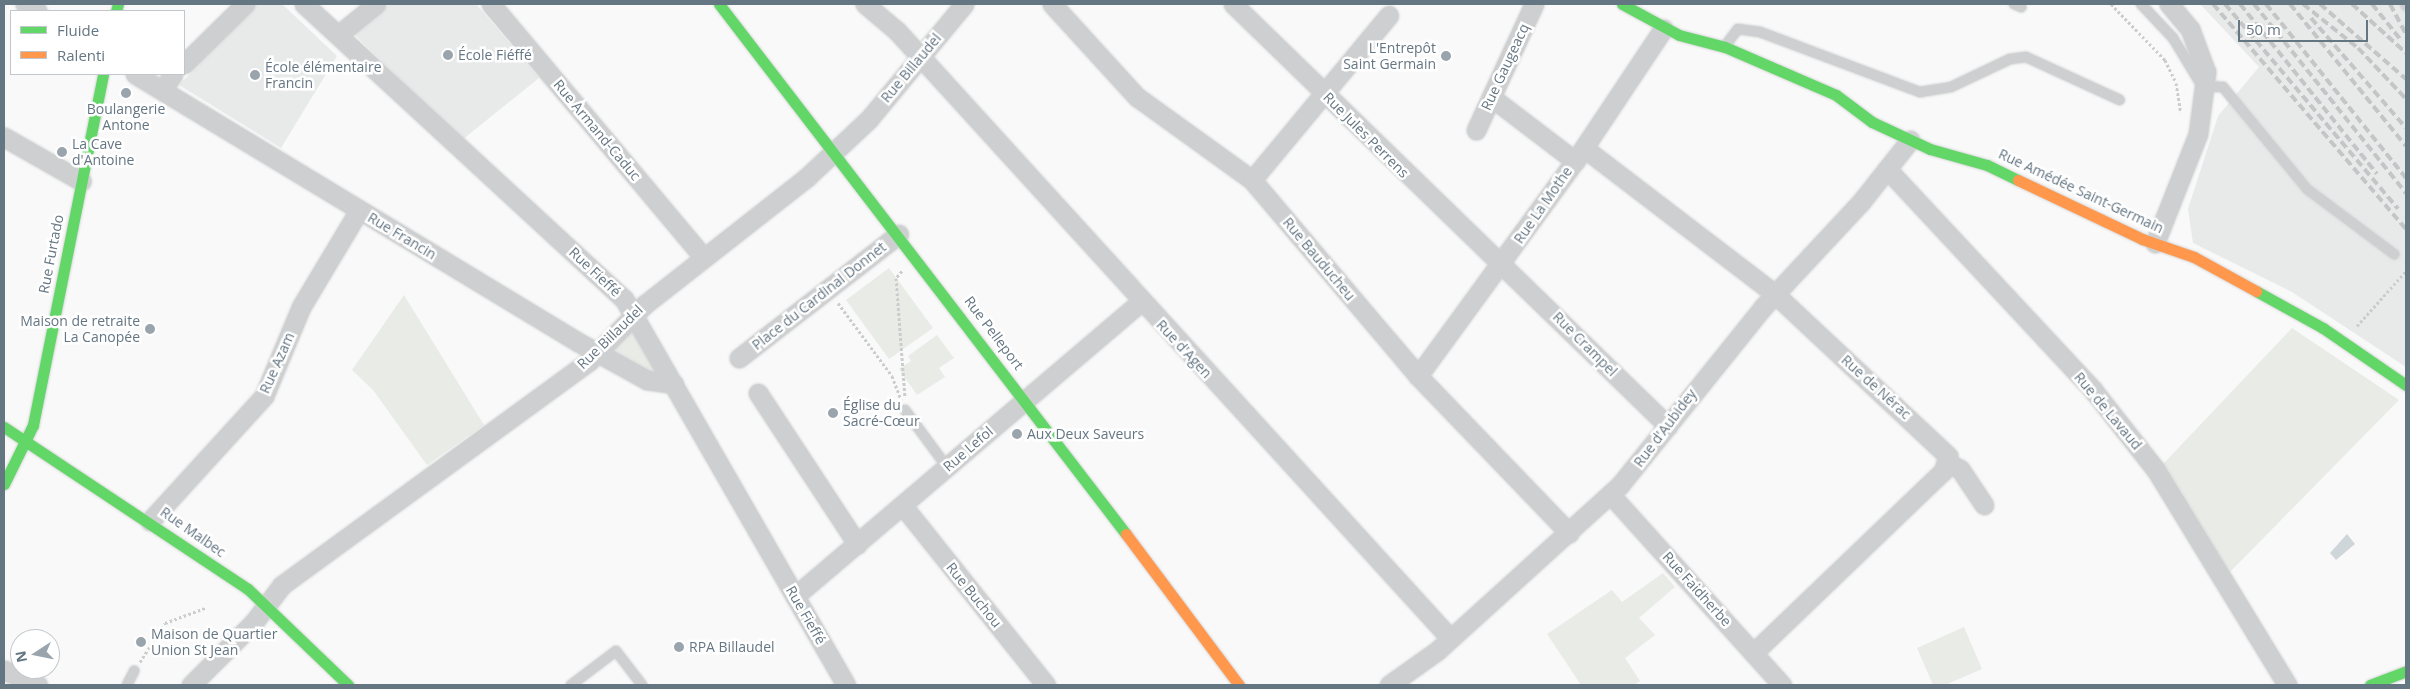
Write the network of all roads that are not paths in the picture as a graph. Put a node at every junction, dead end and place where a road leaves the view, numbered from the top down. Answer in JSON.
{"nodes":[{"id":1,"x":245,"y":4,"type":"edge"},
{"id":2,"x":304,"y":4,"type":"edge"},
{"id":3,"x":376,"y":4,"type":"edge"},
{"id":4,"x":491,"y":4,"type":"edge"},
{"id":5,"x":719,"y":4,"type":"edge"},
{"id":6,"x":864,"y":4,"type":"edge"},
{"id":7,"x":964,"y":4,"type":"edge"},
{"id":8,"x":1052,"y":4,"type":"edge"},
{"id":9,"x":1233,"y":4,"type":"edge"},
{"id":10,"x":1534,"y":4,"type":"edge"},
{"id":11,"x":1622,"y":4,"type":"edge"},
{"id":12,"x":2141,"y":4,"type":"edge"},
{"id":13,"x":2169,"y":4,"type":"edge"},
{"id":14,"x":1389,"y":15,"type":"dead end"},
{"id":15,"x":1663,"y":29,"type":"junction"},
{"id":16,"x":338,"y":35,"type":"junction"},
{"id":17,"x":1725,"y":47,"type":"junction"},
{"id":18,"x":921,"y":58,"type":"junction"},
{"id":19,"x":185,"y":63,"type":"edge"},
{"id":20,"x":103,"y":75,"type":"edge"},
{"id":21,"x":137,"y":75,"type":"edge"},
{"id":22,"x":172,"y":75,"type":"edge"},
{"id":23,"x":2202,"y":86,"type":"junction"},
{"id":24,"x":162,"y":90,"type":"junction"},
{"id":25,"x":1325,"y":94,"type":"junction"},
{"id":26,"x":1491,"y":97,"type":"junction"},
{"id":27,"x":2120,"y":100,"type":"dead end"},
{"id":28,"x":1476,"y":130,"type":"dead end"},
{"id":29,"x":4,"y":136,"type":"edge"},
{"id":30,"x":1910,"y":140,"type":"junction"},
{"id":31,"x":834,"y":150,"type":"junction"},
{"id":32,"x":1579,"y":154,"type":"junction"},
{"id":33,"x":1887,"y":169,"type":"junction"},
{"id":34,"x":1252,"y":180,"type":"junction"},
{"id":35,"x":81,"y":181,"type":"junction"},
{"id":36,"x":359,"y":210,"type":"junction"},
{"id":37,"x":899,"y":234,"type":"junction"},
{"id":38,"x":2155,"y":243,"type":"junction"},
{"id":39,"x":2394,"y":254,"type":"dead end"},
{"id":40,"x":703,"y":257,"type":"junction"},
{"id":41,"x":1501,"y":264,"type":"junction"},
{"id":42,"x":1776,"y":295,"type":"junction"},
{"id":43,"x":1140,"y":302,"type":"junction"},
{"id":44,"x":634,"y":314,"type":"junction"},
{"id":45,"x":598,"y":351,"type":"junction"},
{"id":46,"x":739,"y":358,"type":"dead end"},
{"id":47,"x":1418,"y":376,"type":"junction"},
{"id":48,"x":674,"y":384,"type":"junction"},
{"id":49,"x":2406,"y":385,"type":"edge"},
{"id":50,"x":758,"y":393,"type":"dead end"},
{"id":51,"x":1025,"y":400,"type":"junction"},
{"id":52,"x":905,"y":410,"type":"road end"},
{"id":53,"x":1668,"y":426,"type":"junction"},
{"id":54,"x":4,"y":427,"type":"edge"},
{"id":55,"x":28,"y":440,"type":"junction"},
{"id":56,"x":1948,"y":463,"type":"junction"},
{"id":57,"x":947,"y":467,"type":"junction"},
{"id":58,"x":4,"y":484,"type":"edge"},
{"id":59,"x":1610,"y":494,"type":"junction"},
{"id":60,"x":1984,"y":505,"type":"dead end"},
{"id":61,"x":903,"y":506,"type":"junction"},
{"id":62,"x":150,"y":521,"type":"junction"},
{"id":63,"x":1569,"y":533,"type":"junction"},
{"id":64,"x":857,"y":544,"type":"junction"},
{"id":65,"x":795,"y":596,"type":"junction"},
{"id":66,"x":266,"y":606,"type":"junction"},
{"id":67,"x":1450,"y":638,"type":"junction"},
{"id":68,"x":1754,"y":652,"type":"junction"},
{"id":69,"x":4,"y":670,"type":"edge"},
{"id":70,"x":134,"y":671,"type":"road end"},
{"id":71,"x":2406,"y":671,"type":"edge"},
{"id":72,"x":38,"y":685,"type":"edge"},
{"id":73,"x":128,"y":685,"type":"edge"},
{"id":74,"x":191,"y":685,"type":"edge"},
{"id":75,"x":348,"y":685,"type":"edge"},
{"id":76,"x":571,"y":685,"type":"edge"},
{"id":77,"x":642,"y":685,"type":"edge"},
{"id":78,"x":846,"y":685,"type":"edge"},
{"id":79,"x":1046,"y":685,"type":"edge"},
{"id":80,"x":1239,"y":685,"type":"edge"},
{"id":81,"x":1389,"y":685,"type":"edge"},
{"id":82,"x":1782,"y":685,"type":"edge"},
{"id":83,"x":2287,"y":685,"type":"edge"},
{"id":84,"x":2370,"y":685,"type":"edge"}],
"edges":[{"from":1,"to":19,"type":"street"},
{"from":2,"to":16,"type":"street","name":"Rue Fieffé"},
{"from":3,"to":16,"type":"street"},
{"from":4,"to":40,"type":"street","name":"Rue Armand-Caduc"},
{"from":5,"to":31,"type":"street","name":"Rue Pelleport"},
{"from":6,"to":18,"type":"street","name":"Rue d'Agen"},
{"from":7,"to":18,"type":"street","name":"Rue Billaudel"},
{"from":8,"to":34,"type":"street","name":"Rue Bauducheu"},
{"from":9,"to":25,"type":"street","name":"Rue Jules Perrens"},
{"from":10,"to":26,"type":"street","name":"Rue Gaugeacq"},
{"from":11,"to":15,"type":"street","name":"Rue Amédée Saint-Germain"},
{"from":12,"to":23,"type":"lane"},
{"from":13,"to":23,"type":"street"},
{"from":14,"to":25,"type":"street"},
{"from":15,"to":17,"type":"street","name":"Rue Amédée Saint-Germain"},
{"from":15,"to":32,"type":"street","name":"Rue La Mothe"},
{"from":16,"to":44,"type":"street","name":"Rue Fieffé"},
{"from":17,"to":27,"type":"lane"},
{"from":17,"to":30,"type":"street","name":"Rue Amédée Saint-Germain"},
{"from":18,"to":31,"type":"street","name":"Rue Billaudel"},
{"from":18,"to":43,"type":"street","name":"Rue d'Agen"},
{"from":20,"to":35,"type":"street","name":"Rue Furtado"},
{"from":21,"to":24,"type":"street","name":"Rue Francin"},
{"from":22,"to":24,"type":"street"},
{"from":23,"to":38,"type":"street"},
{"from":23,"to":39,"type":"lane"},
{"from":24,"to":36,"type":"street","name":"Rue Francin"},
{"from":25,"to":34,"type":"street"},
{"from":25,"to":41,"type":"street","name":"Rue Jules Perrens"},
{"from":26,"to":28,"type":"street","name":"Rue Gaugeacq"},
{"from":26,"to":32,"type":"street","name":"Rue de Nérac"},
{"from":29,"to":35,"type":"street"},
{"from":30,"to":33,"type":"street","name":"Rue d'Aubidey"},
{"from":30,"to":38,"type":"street","name":"Rue Amédée Saint-Germain"},
{"from":31,"to":37,"type":"street","name":"Rue Pelleport"},
{"from":31,"to":40,"type":"street","name":"Rue Billaudel"},
{"from":32,"to":41,"type":"street","name":"Rue La Mothe"},
{"from":32,"to":42,"type":"street","name":"Rue de Nérac"},
{"from":33,"to":42,"type":"street","name":"Rue d'Aubidey"},
{"from":33,"to":83,"type":"street","name":"Rue de Lavaud"},
{"from":34,"to":47,"type":"street","name":"Rue Bauducheu"},
{"from":35,"to":55,"type":"street","name":"Rue Furtado"},
{"from":36,"to":45,"type":"street","name":"Rue Francin"},
{"from":36,"to":62,"type":"street","name":"Rue Azam"},
{"from":37,"to":46,"type":"street","name":"Place du Cardinal Donnet"},
{"from":37,"to":51,"type":"street","name":"Rue Pelleport"},
{"from":38,"to":49,"type":"street","name":"Rue Amédée Saint-Germain"},
{"from":40,"to":44,"type":"street","name":"Rue Billaudel"},
{"from":41,"to":47,"type":"street","name":"Rue La Mothe"},
{"from":41,"to":53,"type":"street","name":"Rue Crampel"},
{"from":42,"to":53,"type":"street","name":"Rue d'Aubidey"},
{"from":42,"to":56,"type":"street","name":"Rue de Nérac"},
{"from":43,"to":51,"type":"street","name":"Rue Lefol"},
{"from":43,"to":67,"type":"street","name":"Rue d'Agen"},
{"from":44,"to":45,"type":"street","name":"Rue Billaudel"},
{"from":44,"to":48,"type":"street","name":"Rue Fieffé"},
{"from":45,"to":48,"type":"street","name":"Rue Francin"},
{"from":45,"to":66,"type":"street","name":"Rue Billaudel"},
{"from":47,"to":63,"type":"street","name":"Rue Bauducheu"},
{"from":48,"to":65,"type":"street","name":"Rue Fieffé"},
{"from":50,"to":64,"type":"street"},
{"from":51,"to":57,"type":"street","name":"Rue Lefol"},
{"from":51,"to":80,"type":"street","name":"Rue Pelleport"},
{"from":52,"to":57,"type":"lane"},
{"from":53,"to":59,"type":"street","name":"Rue d'Aubidey"},
{"from":54,"to":55,"type":"street","name":"Rue Malbec"},
{"from":55,"to":58,"type":"street","name":"Rue Furtado"},
{"from":55,"to":62,"type":"street","name":"Rue Malbec"},
{"from":56,"to":60,"type":"street"},
{"from":56,"to":68,"type":"street"},
{"from":57,"to":61,"type":"street","name":"Rue Lefol"},
{"from":59,"to":63,"type":"street","name":"Rue d'Aubidey"},
{"from":59,"to":68,"type":"street","name":"Rue Faidherbe"},
{"from":61,"to":64,"type":"street","name":"Rue Lefol"},
{"from":61,"to":79,"type":"street","name":"Rue Buchou"},
{"from":62,"to":66,"type":"street","name":"Rue Malbec"},
{"from":63,"to":67,"type":"street","name":"Rue d'Aubidey"},
{"from":64,"to":65,"type":"street","name":"Rue Lefol"},
{"from":65,"to":78,"type":"street","name":"Rue Fieffé"},
{"from":66,"to":74,"type":"street","name":"Rue Billaudel"},
{"from":66,"to":75,"type":"street","name":"Rue Malbec"},
{"from":67,"to":81,"type":"street","name":"Rue d'Aubidey"},
{"from":68,"to":82,"type":"street","name":"Rue Faidherbe"},
{"from":69,"to":72,"type":"street"},
{"from":70,"to":73,"type":"lane"},
{"from":71,"to":84,"type":"street"},
{"from":76,"to":77,"type":"lane"}]}
